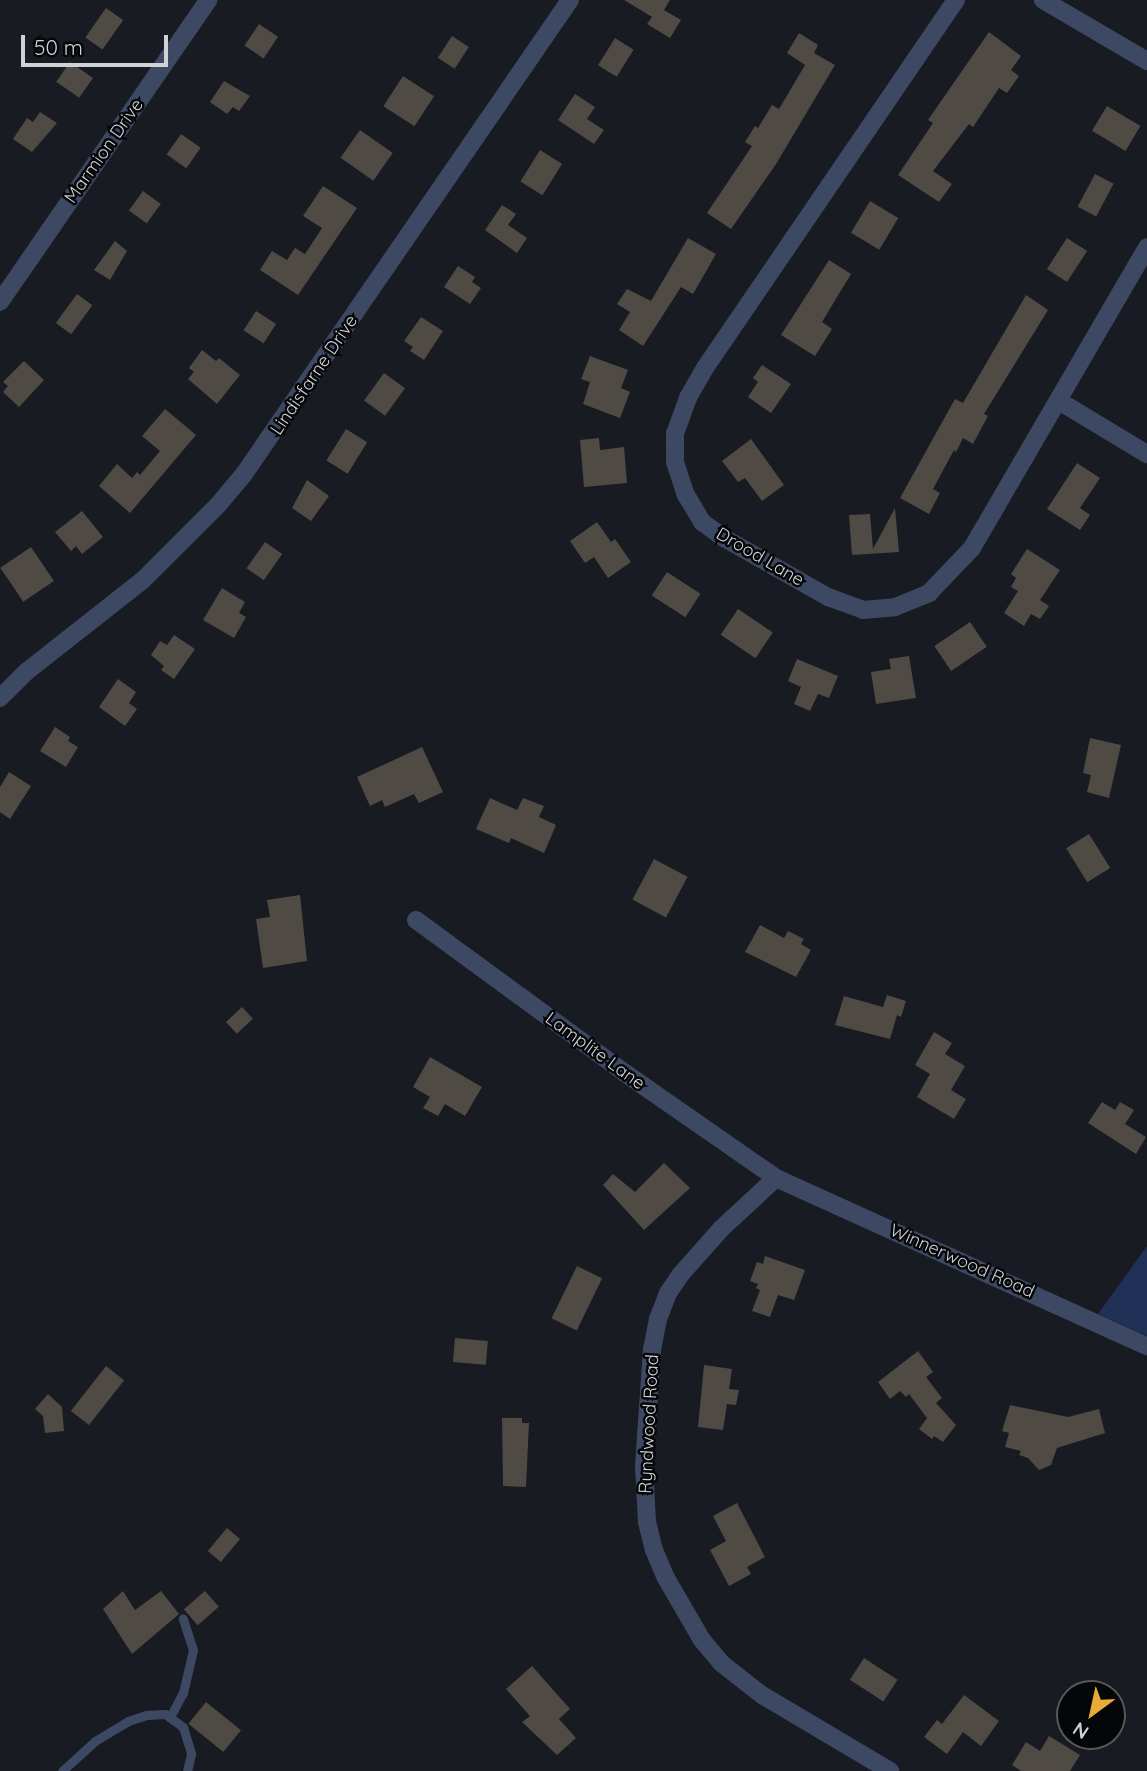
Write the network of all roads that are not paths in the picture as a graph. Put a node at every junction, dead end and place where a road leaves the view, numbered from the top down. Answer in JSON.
{"nodes":[{"id":1,"x":208,"y":0,"type":"edge"},
{"id":2,"x":570,"y":0,"type":"edge"},
{"id":3,"x":956,"y":0,"type":"edge"},
{"id":4,"x":1043,"y":0,"type":"edge"},
{"id":5,"x":1147,"y":61,"type":"edge"},
{"id":6,"x":1147,"y":247,"type":"edge"},
{"id":7,"x":0,"y":302,"type":"edge"},
{"id":8,"x":1059,"y":401,"type":"junction"},
{"id":9,"x":1147,"y":454,"type":"edge"},
{"id":10,"x":0,"y":698,"type":"edge"},
{"id":11,"x":416,"y":920,"type":"dead end"},
{"id":12,"x":776,"y":1178,"type":"junction"},
{"id":13,"x":1147,"y":1346,"type":"edge"},
{"id":14,"x":183,"y":1619,"type":"dead end"},
{"id":15,"x":170,"y":1717,"type":"junction"},
{"id":16,"x":62,"y":1771,"type":"edge"},
{"id":17,"x":187,"y":1771,"type":"edge"},
{"id":18,"x":890,"y":1771,"type":"edge"}],
"edges":[{"from":1,"to":7,"type":"street","name":"Marmion Drive"},
{"from":2,"to":10,"type":"street","name":"Lindisfarne Drive"},
{"from":3,"to":8,"type":"street","name":"Drood Lane"},
{"from":4,"to":5,"type":"street"},
{"from":6,"to":8,"type":"street","name":"Drood Lane"},
{"from":8,"to":9,"type":"street"},
{"from":11,"to":12,"type":"street","name":"Lamplite Lane"},
{"from":12,"to":13,"type":"street","name":"Winnerwood Road"},
{"from":12,"to":18,"type":"street","name":"Ryndwood Road"},
{"from":14,"to":15,"type":"lane"},
{"from":15,"to":16,"type":"lane"},
{"from":15,"to":17,"type":"lane"}]}
